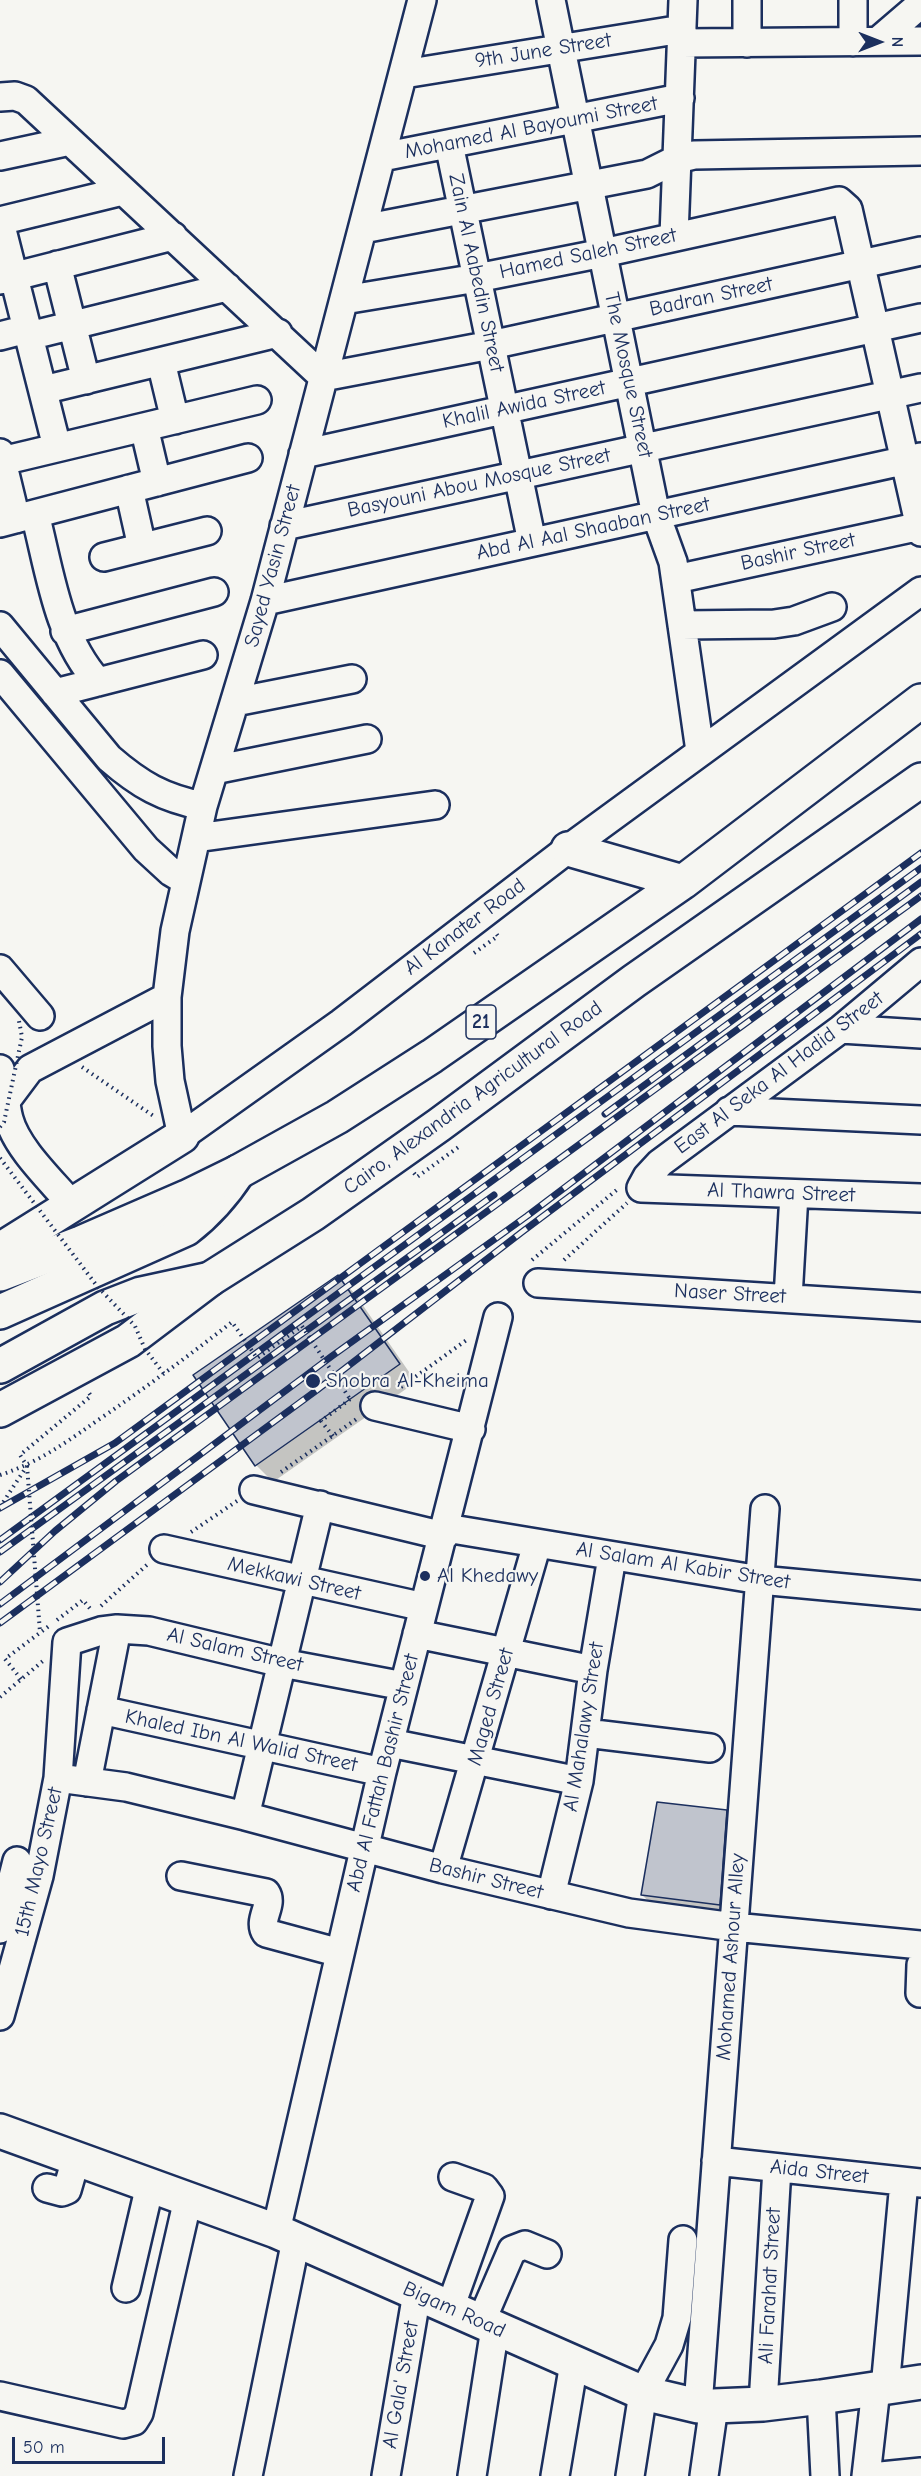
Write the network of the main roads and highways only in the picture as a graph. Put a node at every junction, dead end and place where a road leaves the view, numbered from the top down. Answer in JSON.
{"nodes":[{"id":1,"x":921,"y":701,"type":"edge"},
{"id":2,"x":921,"y":780,"type":"edge"},
{"id":3,"x":568,"y":849,"type":"road end"},
{"id":4,"x":683,"y":882,"type":"junction"},
{"id":5,"x":182,"y":1136,"type":"road end"},
{"id":6,"x":238,"y":1172,"type":"junction"},
{"id":7,"x":0,"y":1250,"type":"edge"},
{"id":8,"x":0,"y":1274,"type":"edge"},
{"id":9,"x":210,"y":1279,"type":"junction"},
{"id":10,"x":0,"y":1312,"type":"edge"},
{"id":11,"x":0,"y":1366,"type":"edge"},
{"id":12,"x":0,"y":1410,"type":"edge"},
{"id":13,"x":0,"y":2131,"type":"edge"},
{"id":14,"x":921,"y":2382,"type":"edge"}],
"edges":[{"from":1,"to":4,"type":"main road","number":"21"},
{"from":2,"to":9,"type":"main road","name":"Cairo, Alexandria Agricultural Road"},
{"from":3,"to":4,"type":"main road"},
{"from":4,"to":6,"type":"main road","number":"21"},
{"from":5,"to":7,"type":"main road","name":"Al Kanater Road"},
{"from":6,"to":8,"type":"main road","number":"21"},
{"from":6,"to":10,"type":"main road"},
{"from":9,"to":11,"type":"main road","name":"Cairo, Alexandria Agricultural Road"},
{"from":9,"to":12,"type":"main road"},
{"from":13,"to":14,"type":"main road","name":"Bigam Road"}]}
